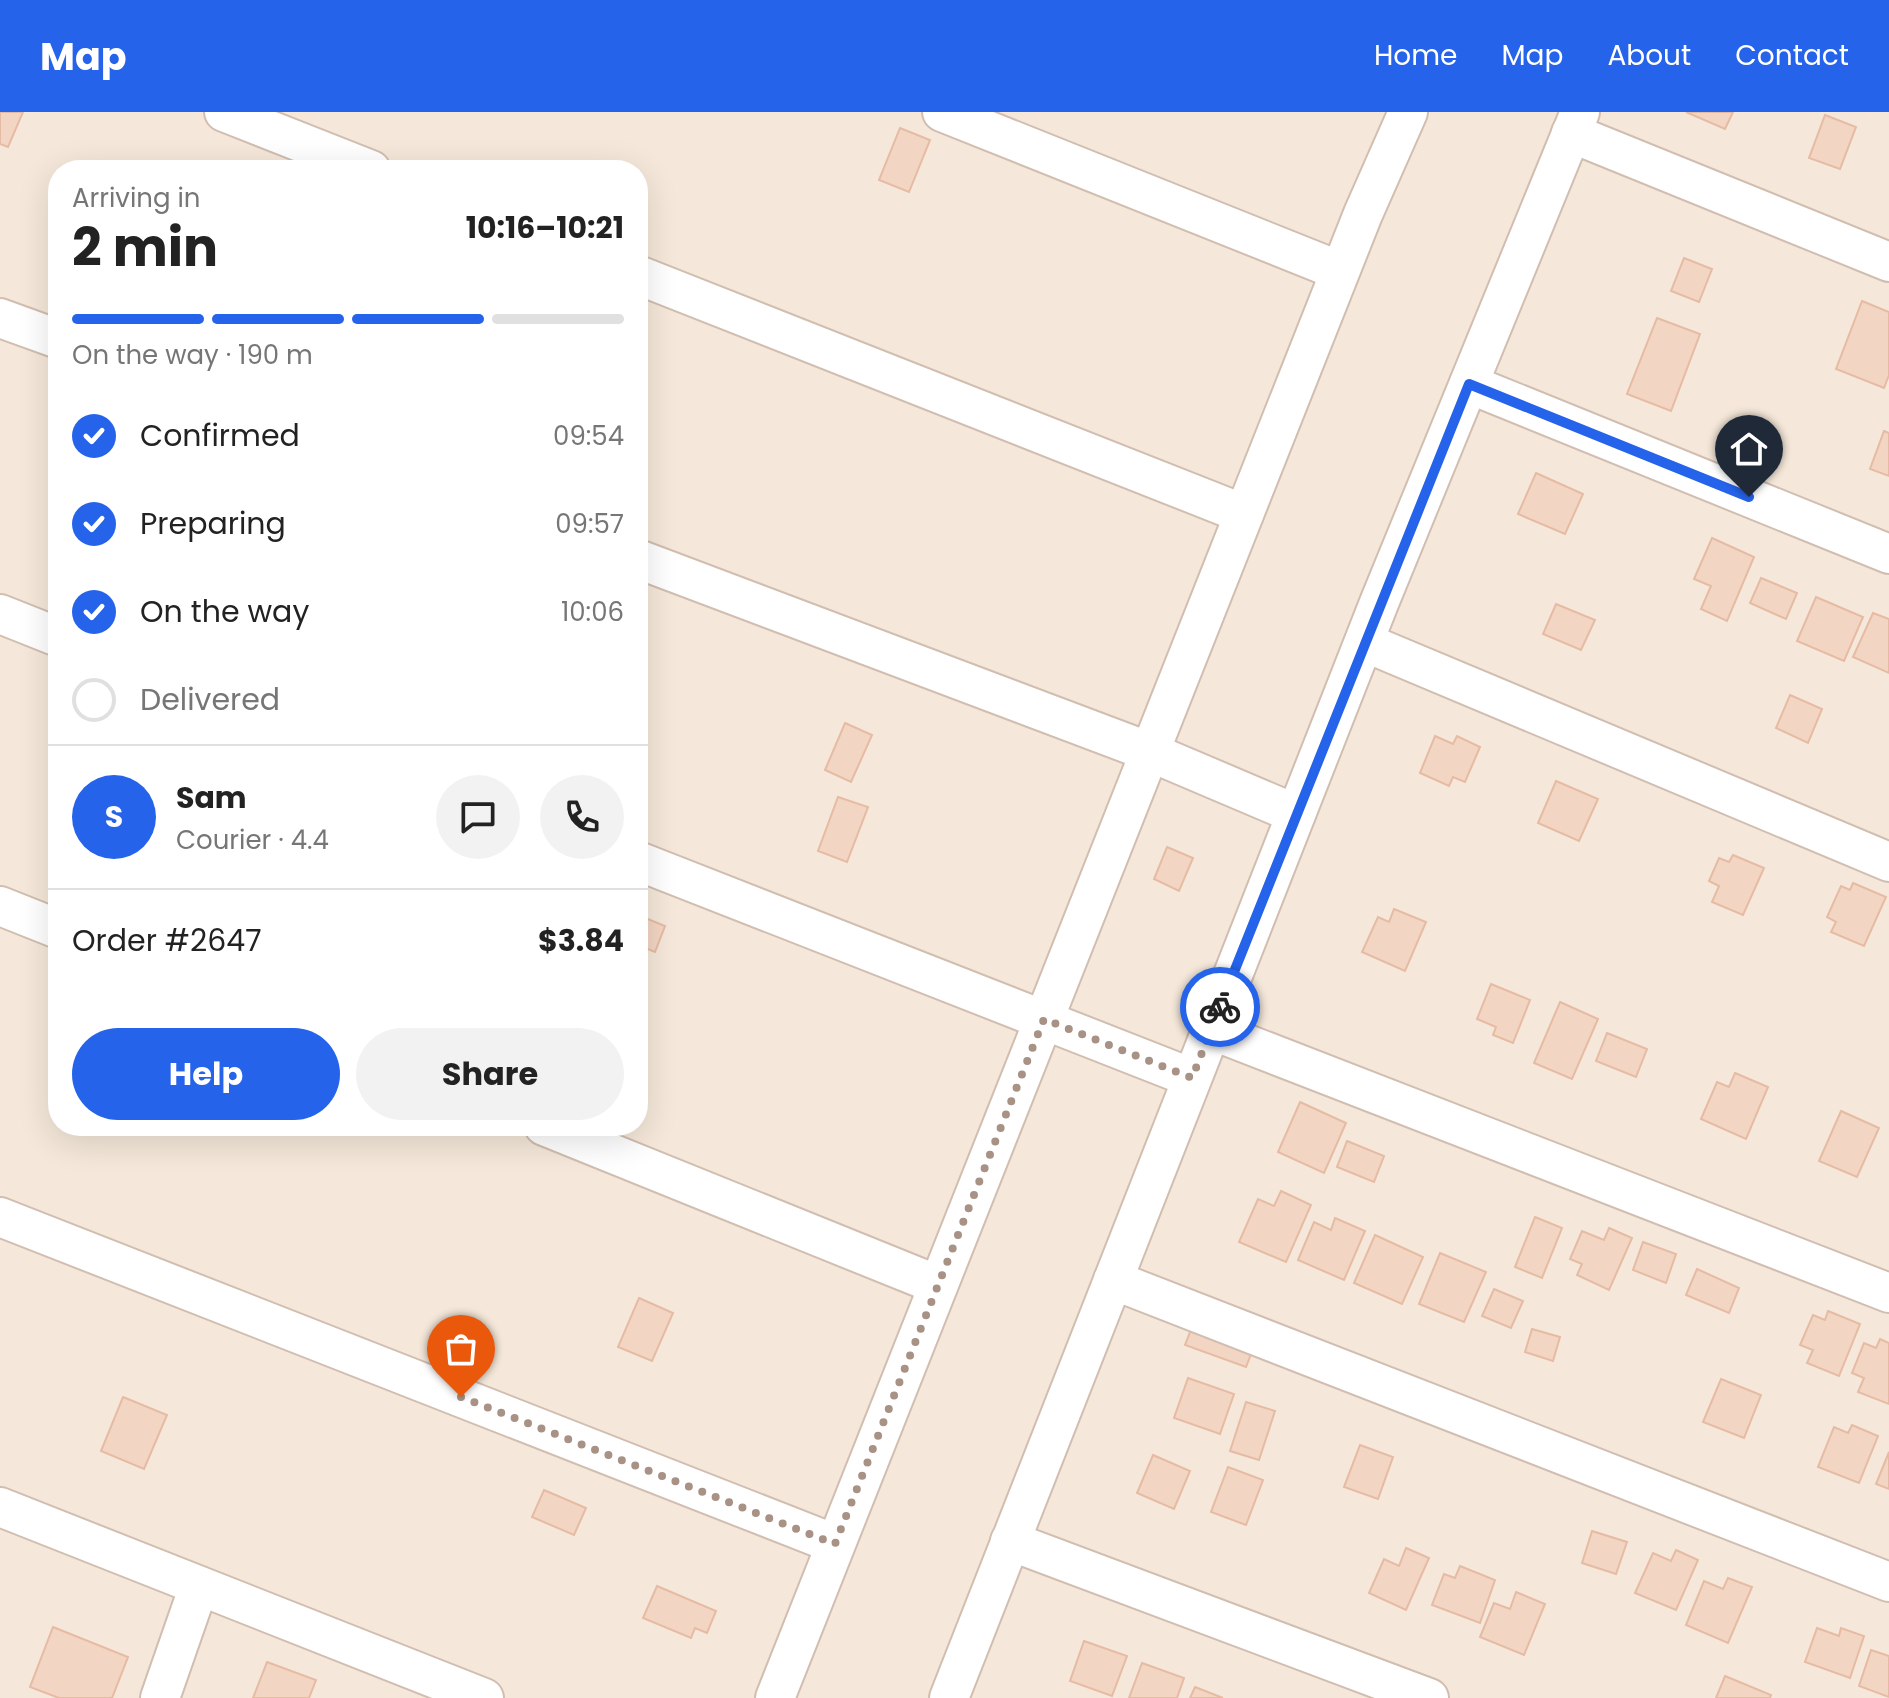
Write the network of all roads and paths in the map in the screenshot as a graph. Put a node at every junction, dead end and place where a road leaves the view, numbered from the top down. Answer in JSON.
{"nodes":[{"id":1,"x":224,"y":112,"type":"edge"},
{"id":2,"x":942,"y":112,"type":"edge"},
{"id":3,"x":1408,"y":112,"type":"edge"},
{"id":4,"x":1575,"y":122,"type":"edge"},
{"id":5,"x":346,"y":160,"type":"edge"},
{"id":6,"x":1889,"y":262,"type":"edge"},
{"id":7,"x":1340,"y":271,"type":"junction"},
{"id":8,"x":648,"y":279,"type":"edge"},
{"id":9,"x":0,"y":318,"type":"edge"},
{"id":10,"x":48,"y":335,"type":"edge"},
{"id":11,"x":1469,"y":384,"type":"junction"},
{"id":12,"x":1244,"y":514,"type":"junction"},
{"id":13,"x":1889,"y":554,"type":"edge"},
{"id":14,"x":648,"y":563,"type":"edge"},
{"id":15,"x":0,"y":614,"type":"edge"},
{"id":16,"x":48,"y":633,"type":"edge"},
{"id":17,"x":1364,"y":642,"type":"junction"},
{"id":18,"x":1150,"y":752,"type":"junction"},
{"id":19,"x":1296,"y":814,"type":"junction"},
{"id":20,"x":1889,"y":862,"type":"edge"},
{"id":21,"x":648,"y":865,"type":"edge"},
{"id":22,"x":0,"y":906,"type":"edge"},
{"id":23,"x":48,"y":925,"type":"edge"},
{"id":24,"x":1044,"y":1019,"type":"junction"},
{"id":25,"x":1211,"y":1030,"type":"junction"},
{"id":26,"x":1192,"y":1078,"type":"junction"},
{"id":27,"x":569,"y":1136,"type":"edge"},
{"id":28,"x":0,"y":1217,"type":"edge"},
{"id":29,"x":1113,"y":1280,"type":"junction"},
{"id":30,"x":938,"y":1285,"type":"junction"},
{"id":31,"x":1889,"y":1293,"type":"edge"},
{"id":32,"x":0,"y":1507,"type":"edge"},
{"id":33,"x":1010,"y":1541,"type":"junction"},
{"id":34,"x":835,"y":1544,"type":"junction"},
{"id":35,"x":1889,"y":1582,"type":"edge"},
{"id":36,"x":199,"y":1586,"type":"junction"},
{"id":37,"x":160,"y":1698,"type":"edge"},
{"id":38,"x":483,"y":1698,"type":"edge"},
{"id":39,"x":775,"y":1698,"type":"edge"},
{"id":40,"x":949,"y":1698,"type":"edge"},
{"id":41,"x":1429,"y":1698,"type":"edge"}],
"edges":[{"from":1,"to":5,"type":"street"},
{"from":2,"to":7,"type":"street"},
{"from":3,"to":7,"type":"street"},
{"from":4,"to":6,"type":"street"},
{"from":4,"to":11,"type":"street"},
{"from":7,"to":12,"type":"street"},
{"from":8,"to":12,"type":"street"},
{"from":9,"to":10,"type":"street"},
{"from":11,"to":13,"type":"street"},
{"from":11,"to":17,"type":"street"},
{"from":12,"to":18,"type":"street"},
{"from":14,"to":18,"type":"street"},
{"from":15,"to":16,"type":"street"},
{"from":17,"to":19,"type":"street"},
{"from":17,"to":20,"type":"street"},
{"from":18,"to":19,"type":"street"},
{"from":18,"to":24,"type":"street"},
{"from":19,"to":25,"type":"street"},
{"from":21,"to":24,"type":"street"},
{"from":22,"to":23,"type":"street"},
{"from":24,"to":26,"type":"street"},
{"from":24,"to":30,"type":"street"},
{"from":25,"to":26,"type":"street"},
{"from":25,"to":31,"type":"street"},
{"from":26,"to":29,"type":"street"},
{"from":27,"to":30,"type":"street"},
{"from":28,"to":34,"type":"street"},
{"from":29,"to":33,"type":"street"},
{"from":29,"to":35,"type":"street"},
{"from":30,"to":34,"type":"street"},
{"from":32,"to":36,"type":"street"},
{"from":33,"to":40,"type":"street"},
{"from":33,"to":41,"type":"street"},
{"from":34,"to":39,"type":"street"},
{"from":36,"to":37,"type":"street"},
{"from":36,"to":38,"type":"street"}]}
